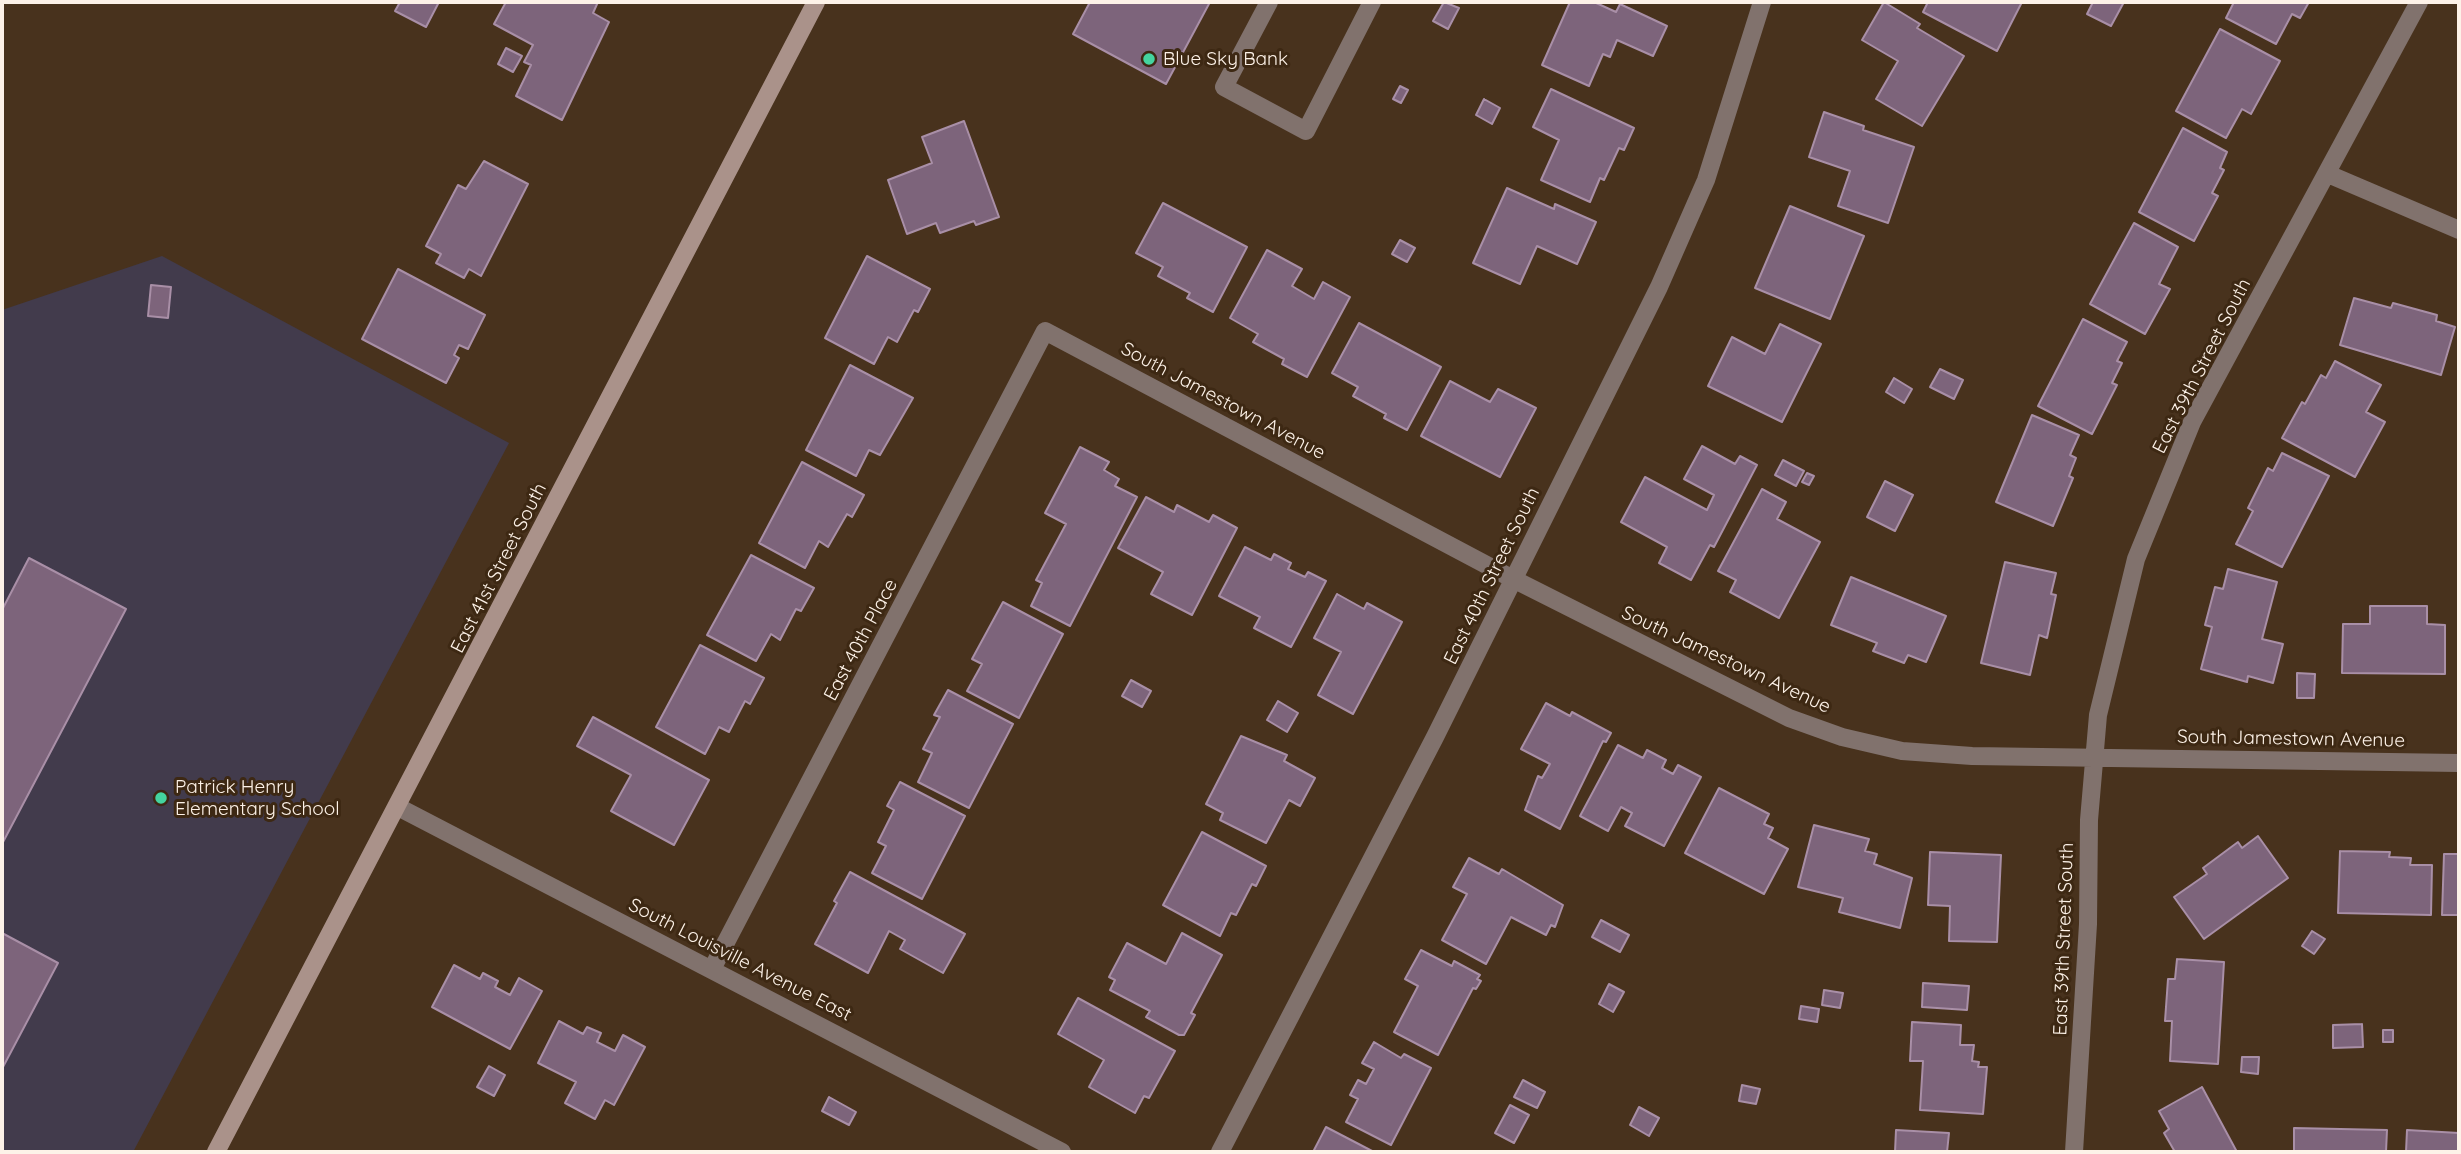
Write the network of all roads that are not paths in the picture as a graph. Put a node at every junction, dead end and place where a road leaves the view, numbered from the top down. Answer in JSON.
{"nodes":[{"id":1,"x":816,"y":2,"type":"edge"},
{"id":2,"x":1269,"y":2,"type":"edge"},
{"id":3,"x":1372,"y":2,"type":"edge"},
{"id":4,"x":1762,"y":2,"type":"edge"},
{"id":5,"x":2419,"y":2,"type":"edge"},
{"id":6,"x":2328,"y":174,"type":"junction"},
{"id":7,"x":2459,"y":230,"type":"edge"},
{"id":8,"x":1045,"y":331,"type":"joint"},
{"id":9,"x":1513,"y":579,"type":"junction"},
{"id":10,"x":2095,"y":757,"type":"junction"},
{"id":11,"x":2459,"y":763,"type":"edge"},
{"id":12,"x":398,"y":807,"type":"junction"},
{"id":13,"x":712,"y":969,"type":"junction"},
{"id":14,"x":216,"y":1152,"type":"edge"},
{"id":15,"x":1060,"y":1152,"type":"edge"},
{"id":16,"x":1220,"y":1152,"type":"edge"},
{"id":17,"x":2074,"y":1152,"type":"edge"}],
"edges":[{"from":1,"to":12,"type":"main road","name":"East 41st Street South"},
{"from":2,"to":3,"type":"street"},
{"from":4,"to":9,"type":"street","name":"East 40th Street South"},
{"from":5,"to":6,"type":"street","name":"East 39th Street South"},
{"from":6,"to":7,"type":"street"},
{"from":6,"to":10,"type":"street","name":"East 39th Street South"},
{"from":8,"to":9,"type":"street","name":"South Jamestown Avenue"},
{"from":8,"to":13,"type":"street","name":"East 40th Place"},
{"from":9,"to":10,"type":"street","name":"South Jamestown Avenue"},
{"from":9,"to":16,"type":"street","name":"East 40th Street South"},
{"from":10,"to":11,"type":"street","name":"South Jamestown Avenue"},
{"from":10,"to":17,"type":"street","name":"East 39th Street South"},
{"from":12,"to":13,"type":"street","name":"South Louisville Avenue East"},
{"from":12,"to":14,"type":"main road","name":"East 41st Street South"},
{"from":13,"to":15,"type":"street","name":"South Louisville Avenue East"}]}
